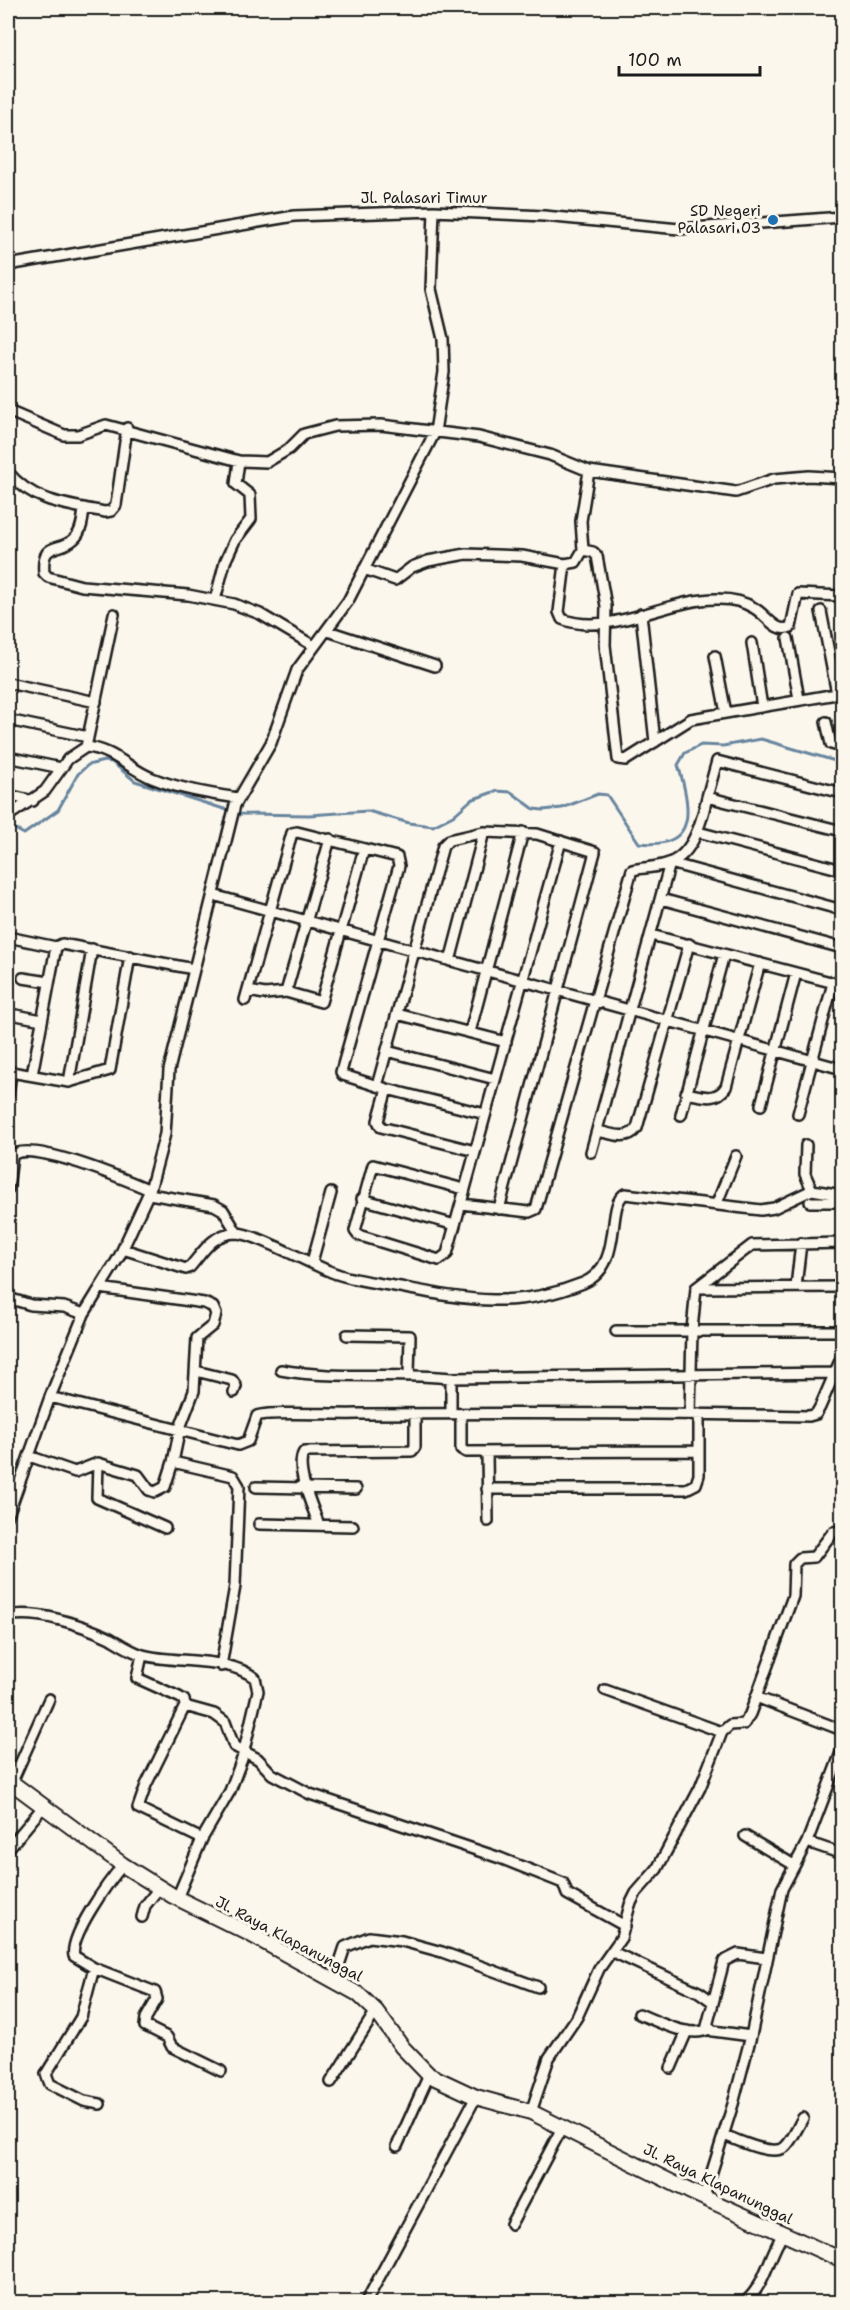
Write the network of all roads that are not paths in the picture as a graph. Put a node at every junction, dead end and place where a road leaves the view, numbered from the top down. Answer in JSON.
{"nodes":[{"id":1,"x":434,"y":211,"type":"junction"},
{"id":2,"x":843,"y":217,"type":"edge"},
{"id":3,"x":8,"y":265,"type":"edge"},
{"id":4,"x":8,"y":411,"type":"edge"},
{"id":5,"x":127,"y":428,"type":"junction"},
{"id":6,"x":435,"y":432,"type":"junction"},
{"id":7,"x":239,"y":461,"type":"junction"},
{"id":8,"x":589,"y":471,"type":"junction"},
{"id":9,"x":8,"y":472,"type":"edge"},
{"id":10,"x":843,"y":478,"type":"edge"},
{"id":11,"x":84,"y":508,"type":"junction"},
{"id":12,"x":583,"y":550,"type":"junction"},
{"id":13,"x":565,"y":564,"type":"junction"},
{"id":14,"x":364,"y":570,"type":"junction"},
{"id":15,"x":843,"y":596,"type":"edge"},
{"id":16,"x":215,"y":600,"type":"junction"},
{"id":17,"x":821,"y":611,"type":"dead end"},
{"id":18,"x":114,"y":614,"type":"dead end"},
{"id":19,"x":641,"y":614,"type":"junction"},
{"id":20,"x":606,"y":622,"type":"junction"},
{"id":21,"x":328,"y":631,"type":"junction"},
{"id":22,"x":788,"y":638,"type":"dead end"},
{"id":23,"x":752,"y":643,"type":"dead end"},
{"id":24,"x":314,"y":646,"type":"junction"},
{"id":25,"x":715,"y":656,"type":"dead end"},
{"id":26,"x":435,"y":666,"type":"dead end"},
{"id":27,"x":8,"y":683,"type":"edge"},
{"id":28,"x":840,"y":694,"type":"edge"},
{"id":29,"x":799,"y":699,"type":"junction"},
{"id":30,"x":96,"y":702,"type":"junction"},
{"id":31,"x":762,"y":707,"type":"junction"},
{"id":32,"x":726,"y":713,"type":"junction"},
{"id":33,"x":8,"y":720,"type":"edge"},
{"id":34,"x":826,"y":722,"type":"dead end"},
{"id":35,"x":88,"y":737,"type":"junction"},
{"id":36,"x":655,"y":742,"type":"junction"},
{"id":37,"x":86,"y":747,"type":"junction"},
{"id":38,"x":843,"y":747,"type":"edge"},
{"id":39,"x":8,"y":757,"type":"edge"},
{"id":40,"x":61,"y":768,"type":"junction"},
{"id":41,"x":843,"y":794,"type":"edge"},
{"id":42,"x":8,"y":795,"type":"edge"},
{"id":43,"x":707,"y":796,"type":"junction"},
{"id":44,"x":33,"y":801,"type":"junction"},
{"id":45,"x":237,"y":802,"type":"junction"},
{"id":46,"x":8,"y":816,"type":"edge"},
{"id":47,"x":843,"y":831,"type":"edge"},
{"id":48,"x":484,"y":832,"type":"junction"},
{"id":49,"x":523,"y":832,"type":"junction"},
{"id":50,"x":698,"y":832,"type":"junction"},
{"id":51,"x":330,"y":839,"type":"junction"},
{"id":52,"x":561,"y":841,"type":"junction"},
{"id":53,"x":364,"y":849,"type":"junction"},
{"id":54,"x":670,"y":863,"type":"junction"},
{"id":55,"x":843,"y":870,"type":"edge"},
{"id":56,"x":213,"y":895,"type":"junction"},
{"id":57,"x":661,"y":899,"type":"junction"},
{"id":58,"x":843,"y":910,"type":"edge"},
{"id":59,"x":271,"y":911,"type":"junction"},
{"id":60,"x":306,"y":922,"type":"junction"},
{"id":61,"x":343,"y":931,"type":"junction"},
{"id":62,"x":651,"y":935,"type":"junction"},
{"id":63,"x":8,"y":937,"type":"edge"},
{"id":64,"x":380,"y":941,"type":"junction"},
{"id":65,"x":689,"y":944,"type":"junction"},
{"id":66,"x":56,"y":947,"type":"junction"},
{"id":67,"x":843,"y":948,"type":"edge"},
{"id":68,"x":92,"y":950,"type":"junction"},
{"id":69,"x":414,"y":951,"type":"junction"},
{"id":70,"x":724,"y":954,"type":"junction"},
{"id":71,"x":130,"y":956,"type":"junction"},
{"id":72,"x":450,"y":961,"type":"junction"},
{"id":73,"x":760,"y":963,"type":"junction"},
{"id":74,"x":194,"y":969,"type":"junction"},
{"id":75,"x":485,"y":972,"type":"junction"},
{"id":76,"x":796,"y":973,"type":"junction"},
{"id":77,"x":23,"y":978,"type":"dead end"},
{"id":78,"x":523,"y":981,"type":"junction"},
{"id":79,"x":49,"y":982,"type":"junction"},
{"id":80,"x":838,"y":984,"type":"edge"},
{"id":81,"x":558,"y":991,"type":"junction"},
{"id":82,"x":286,"y":992,"type":"junction"},
{"id":83,"x":595,"y":1002,"type":"junction"},
{"id":84,"x":631,"y":1012,"type":"junction"},
{"id":85,"x":397,"y":1014,"type":"junction"},
{"id":86,"x":16,"y":1015,"type":"dead end"},
{"id":87,"x":42,"y":1020,"type":"junction"},
{"id":88,"x":666,"y":1021,"type":"junction"},
{"id":89,"x":470,"y":1032,"type":"junction"},
{"id":90,"x":703,"y":1032,"type":"junction"},
{"id":91,"x":740,"y":1041,"type":"junction"},
{"id":92,"x":506,"y":1042,"type":"junction"},
{"id":93,"x":387,"y":1051,"type":"junction"},
{"id":94,"x":776,"y":1051,"type":"junction"},
{"id":95,"x":812,"y":1061,"type":"junction"},
{"id":96,"x":843,"y":1069,"type":"edge"},
{"id":97,"x":32,"y":1075,"type":"junction"},
{"id":98,"x":495,"y":1079,"type":"junction"},
{"id":99,"x":69,"y":1082,"type":"junction"},
{"id":100,"x":382,"y":1088,"type":"junction"},
{"id":101,"x":686,"y":1093,"type":"junction"},
{"id":102,"x":8,"y":1095,"type":"edge"},
{"id":103,"x":761,"y":1105,"type":"dead end"},
{"id":104,"x":485,"y":1114,"type":"junction"},
{"id":105,"x":681,"y":1114,"type":"dead end"},
{"id":106,"x":798,"y":1114,"type":"dead end"},
{"id":107,"x":598,"y":1131,"type":"junction"},
{"id":108,"x":806,"y":1145,"type":"dead end"},
{"id":109,"x":475,"y":1151,"type":"junction"},
{"id":110,"x":591,"y":1152,"type":"dead end"},
{"id":111,"x":736,"y":1156,"type":"dead end"},
{"id":112,"x":8,"y":1189,"type":"edge"},
{"id":113,"x":465,"y":1189,"type":"junction"},
{"id":114,"x":812,"y":1190,"type":"junction"},
{"id":115,"x":149,"y":1192,"type":"junction"},
{"id":116,"x":331,"y":1193,"type":"dead end"},
{"id":117,"x":843,"y":1195,"type":"edge"},
{"id":118,"x":362,"y":1199,"type":"junction"},
{"id":119,"x":810,"y":1202,"type":"dead end"},
{"id":120,"x":843,"y":1202,"type":"edge"},
{"id":121,"x":717,"y":1203,"type":"junction"},
{"id":122,"x":461,"y":1204,"type":"junction"},
{"id":123,"x":499,"y":1209,"type":"junction"},
{"id":124,"x":455,"y":1225,"type":"junction"},
{"id":125,"x":237,"y":1233,"type":"junction"},
{"id":126,"x":801,"y":1243,"type":"junction"},
{"id":127,"x":843,"y":1243,"type":"edge"},
{"id":128,"x":123,"y":1249,"type":"junction"},
{"id":129,"x":312,"y":1262,"type":"junction"},
{"id":130,"x":796,"y":1287,"type":"junction"},
{"id":131,"x":843,"y":1287,"type":"edge"},
{"id":132,"x":100,"y":1288,"type":"junction"},
{"id":133,"x":696,"y":1288,"type":"junction"},
{"id":134,"x":8,"y":1298,"type":"edge"},
{"id":135,"x":84,"y":1314,"type":"junction"},
{"id":136,"x":692,"y":1330,"type":"junction"},
{"id":137,"x":616,"y":1331,"type":"dead end"},
{"id":138,"x":843,"y":1331,"type":"edge"},
{"id":139,"x":346,"y":1335,"type":"dead end"},
{"id":140,"x":843,"y":1356,"type":"edge"},
{"id":141,"x":281,"y":1370,"type":"dead end"},
{"id":142,"x":196,"y":1371,"type":"junction"},
{"id":143,"x":690,"y":1373,"type":"junction"},
{"id":144,"x":835,"y":1373,"type":"junction"},
{"id":145,"x":410,"y":1374,"type":"junction"},
{"id":146,"x":451,"y":1378,"type":"junction"},
{"id":147,"x":234,"y":1392,"type":"dead end"},
{"id":148,"x":50,"y":1397,"type":"junction"},
{"id":149,"x":456,"y":1413,"type":"junction"},
{"id":150,"x":415,"y":1414,"type":"junction"},
{"id":151,"x":695,"y":1414,"type":"junction"},
{"id":152,"x":180,"y":1428,"type":"junction"},
{"id":153,"x":698,"y":1451,"type":"junction"},
{"id":154,"x":487,"y":1453,"type":"junction"},
{"id":155,"x":29,"y":1456,"type":"junction"},
{"id":156,"x":173,"y":1462,"type":"junction"},
{"id":157,"x":98,"y":1463,"type":"junction"},
{"id":158,"x":256,"y":1487,"type":"dead end"},
{"id":159,"x":305,"y":1488,"type":"junction"},
{"id":160,"x":356,"y":1489,"type":"dead end"},
{"id":161,"x":487,"y":1490,"type":"junction"},
{"id":162,"x":8,"y":1515,"type":"edge"},
{"id":163,"x":488,"y":1521,"type":"dead end"},
{"id":164,"x":259,"y":1524,"type":"dead end"},
{"id":165,"x":319,"y":1525,"type":"junction"},
{"id":166,"x":353,"y":1526,"type":"dead end"},
{"id":167,"x":165,"y":1528,"type":"dead end"},
{"id":168,"x":843,"y":1532,"type":"edge"},
{"id":169,"x":8,"y":1616,"type":"edge"},
{"id":170,"x":142,"y":1655,"type":"junction"},
{"id":171,"x":221,"y":1666,"type":"junction"},
{"id":172,"x":605,"y":1690,"type":"dead end"},
{"id":173,"x":756,"y":1696,"type":"junction"},
{"id":174,"x":50,"y":1699,"type":"dead end"},
{"id":175,"x":185,"y":1706,"type":"junction"},
{"id":176,"x":843,"y":1730,"type":"edge"},
{"id":177,"x":722,"y":1732,"type":"junction"},
{"id":178,"x":245,"y":1750,"type":"junction"},
{"id":179,"x":843,"y":1750,"type":"edge"},
{"id":180,"x":9,"y":1782,"type":"edge"},
{"id":181,"x":43,"y":1807,"type":"junction"},
{"id":182,"x":745,"y":1836,"type":"dead end"},
{"id":183,"x":202,"y":1839,"type":"junction"},
{"id":184,"x":807,"y":1842,"type":"junction"},
{"id":185,"x":8,"y":1849,"type":"edge"},
{"id":186,"x":843,"y":1854,"type":"edge"},
{"id":187,"x":123,"y":1865,"type":"junction"},
{"id":188,"x":794,"y":1865,"type":"junction"},
{"id":189,"x":159,"y":1888,"type":"junction"},
{"id":190,"x":177,"y":1898,"type":"junction"},
{"id":191,"x":142,"y":1917,"type":"dead end"},
{"id":192,"x":625,"y":1926,"type":"junction"},
{"id":193,"x":613,"y":1952,"type":"junction"},
{"id":194,"x":766,"y":1958,"type":"junction"},
{"id":195,"x":94,"y":1968,"type":"junction"},
{"id":196,"x":334,"y":1980,"type":"junction"},
{"id":197,"x":538,"y":1987,"type":"dead end"},
{"id":198,"x":713,"y":2002,"type":"junction"},
{"id":199,"x":376,"y":2011,"type":"junction"},
{"id":200,"x":639,"y":2014,"type":"dead end"},
{"id":201,"x":709,"y":2029,"type":"junction"},
{"id":202,"x":687,"y":2031,"type":"junction"},
{"id":203,"x":751,"y":2036,"type":"junction"},
{"id":204,"x":670,"y":2068,"type":"dead end"},
{"id":205,"x":221,"y":2071,"type":"dead end"},
{"id":206,"x":429,"y":2075,"type":"junction"},
{"id":207,"x":331,"y":2082,"type":"dead end"},
{"id":208,"x":476,"y":2097,"type":"junction"},
{"id":209,"x":100,"y":2104,"type":"dead end"},
{"id":210,"x":531,"y":2112,"type":"junction"},
{"id":211,"x":803,"y":2118,"type":"dead end"},
{"id":212,"x":563,"y":2126,"type":"junction"},
{"id":213,"x":724,"y":2135,"type":"junction"},
{"id":214,"x":397,"y":2146,"type":"dead end"},
{"id":215,"x":704,"y":2197,"type":"junction"},
{"id":216,"x":511,"y":2224,"type":"dead end"},
{"id":217,"x":783,"y":2234,"type":"junction"},
{"id":218,"x":843,"y":2260,"type":"edge"},
{"id":219,"x":366,"y":2302,"type":"edge"},
{"id":220,"x":745,"y":2302,"type":"edge"}],
"edges":[{"from":1,"to":2,"type":"street","name":"Jl. Palasari Timur"},
{"from":1,"to":3,"type":"street","name":"Jl. Palasari Timur"},
{"from":1,"to":6,"type":"street"},
{"from":4,"to":5,"type":"street"},
{"from":5,"to":7,"type":"street"},
{"from":5,"to":11,"type":"street"},
{"from":6,"to":7,"type":"street"},
{"from":6,"to":8,"type":"street"},
{"from":6,"to":14,"type":"street"},
{"from":7,"to":16,"type":"street"},
{"from":8,"to":10,"type":"street"},
{"from":8,"to":12,"type":"street"},
{"from":9,"to":11,"type":"street"},
{"from":11,"to":16,"type":"street"},
{"from":12,"to":13,"type":"street"},
{"from":12,"to":20,"type":"street"},
{"from":13,"to":14,"type":"street"},
{"from":13,"to":20,"type":"street"},
{"from":14,"to":21,"type":"street"},
{"from":15,"to":19,"type":"street"},
{"from":16,"to":24,"type":"street"},
{"from":17,"to":28,"type":"street"},
{"from":18,"to":30,"type":"street"},
{"from":19,"to":20,"type":"street"},
{"from":19,"to":36,"type":"street"},
{"from":20,"to":36,"type":"street"},
{"from":21,"to":24,"type":"street"},
{"from":21,"to":26,"type":"street"},
{"from":22,"to":29,"type":"street"},
{"from":23,"to":31,"type":"street"},
{"from":24,"to":45,"type":"street"},
{"from":25,"to":32,"type":"street"},
{"from":27,"to":30,"type":"street"},
{"from":28,"to":29,"type":"street"},
{"from":29,"to":31,"type":"street"},
{"from":30,"to":35,"type":"street"},
{"from":31,"to":32,"type":"street"},
{"from":32,"to":36,"type":"street"},
{"from":33,"to":35,"type":"street"},
{"from":34,"to":38,"type":"street"},
{"from":35,"to":37,"type":"street"},
{"from":37,"to":40,"type":"street"},
{"from":37,"to":45,"type":"street"},
{"from":39,"to":40,"type":"street"},
{"from":40,"to":44,"type":"street"},
{"from":41,"to":43,"type":"street"},
{"from":42,"to":44,"type":"street"},
{"from":43,"to":47,"type":"street"},
{"from":43,"to":50,"type":"street"},
{"from":44,"to":46,"type":"street"},
{"from":45,"to":56,"type":"street"},
{"from":48,"to":49,"type":"street"},
{"from":48,"to":69,"type":"street"},
{"from":48,"to":72,"type":"street"},
{"from":49,"to":52,"type":"street"},
{"from":49,"to":75,"type":"street"},
{"from":50,"to":54,"type":"street"},
{"from":50,"to":55,"type":"street"},
{"from":51,"to":53,"type":"street"},
{"from":51,"to":59,"type":"street"},
{"from":51,"to":60,"type":"street"},
{"from":52,"to":78,"type":"street"},
{"from":52,"to":81,"type":"street"},
{"from":53,"to":61,"type":"street"},
{"from":53,"to":64,"type":"street"},
{"from":54,"to":57,"type":"street"},
{"from":54,"to":58,"type":"street"},
{"from":54,"to":83,"type":"street"},
{"from":56,"to":59,"type":"street"},
{"from":56,"to":74,"type":"street"},
{"from":57,"to":62,"type":"street"},
{"from":57,"to":67,"type":"street"},
{"from":59,"to":60,"type":"street"},
{"from":59,"to":82,"type":"street"},
{"from":60,"to":61,"type":"street"},
{"from":60,"to":82,"type":"street"},
{"from":61,"to":64,"type":"street"},
{"from":61,"to":82,"type":"street"},
{"from":62,"to":65,"type":"street"},
{"from":62,"to":84,"type":"street"},
{"from":63,"to":66,"type":"street"},
{"from":64,"to":69,"type":"street"},
{"from":64,"to":100,"type":"street"},
{"from":65,"to":70,"type":"street"},
{"from":65,"to":88,"type":"street"},
{"from":66,"to":68,"type":"street"},
{"from":66,"to":79,"type":"street"},
{"from":68,"to":71,"type":"street"},
{"from":68,"to":99,"type":"street"},
{"from":69,"to":72,"type":"street"},
{"from":69,"to":85,"type":"street"},
{"from":70,"to":73,"type":"street"},
{"from":70,"to":90,"type":"street"},
{"from":71,"to":74,"type":"street"},
{"from":71,"to":99,"type":"street"},
{"from":72,"to":75,"type":"street"},
{"from":73,"to":76,"type":"street"},
{"from":73,"to":91,"type":"street"},
{"from":74,"to":115,"type":"street"},
{"from":75,"to":78,"type":"street"},
{"from":75,"to":89,"type":"street"},
{"from":76,"to":80,"type":"street"},
{"from":76,"to":94,"type":"street"},
{"from":77,"to":79,"type":"street"},
{"from":78,"to":81,"type":"street"},
{"from":78,"to":92,"type":"street"},
{"from":79,"to":87,"type":"street"},
{"from":80,"to":95,"type":"street"},
{"from":81,"to":83,"type":"street"},
{"from":81,"to":123,"type":"street"},
{"from":83,"to":84,"type":"street"},
{"from":83,"to":123,"type":"street"},
{"from":84,"to":88,"type":"street"},
{"from":84,"to":107,"type":"street"},
{"from":85,"to":89,"type":"street"},
{"from":85,"to":93,"type":"street"},
{"from":86,"to":87,"type":"street"},
{"from":87,"to":97,"type":"street"},
{"from":88,"to":90,"type":"street"},
{"from":88,"to":107,"type":"street"},
{"from":89,"to":92,"type":"street"},
{"from":90,"to":91,"type":"street"},
{"from":90,"to":101,"type":"street"},
{"from":91,"to":94,"type":"street"},
{"from":91,"to":101,"type":"street"},
{"from":92,"to":98,"type":"street"},
{"from":93,"to":98,"type":"street"},
{"from":93,"to":100,"type":"street"},
{"from":94,"to":95,"type":"street"},
{"from":94,"to":103,"type":"street"},
{"from":95,"to":96,"type":"street"},
{"from":95,"to":106,"type":"street"},
{"from":97,"to":99,"type":"street"},
{"from":97,"to":102,"type":"street"},
{"from":98,"to":104,"type":"street"},
{"from":100,"to":104,"type":"street"},
{"from":100,"to":109,"type":"street"},
{"from":101,"to":105,"type":"street"},
{"from":104,"to":109,"type":"street"},
{"from":107,"to":110,"type":"street"},
{"from":108,"to":114,"type":"street"},
{"from":109,"to":113,"type":"street"},
{"from":111,"to":121,"type":"street"},
{"from":112,"to":115,"type":"street"},
{"from":113,"to":118,"type":"street"},
{"from":113,"to":122,"type":"street"},
{"from":114,"to":117,"type":"street"},
{"from":114,"to":121,"type":"street"},
{"from":115,"to":125,"type":"street"},
{"from":115,"to":128,"type":"street"},
{"from":116,"to":129,"type":"street"},
{"from":118,"to":124,"type":"street"},
{"from":118,"to":124,"type":"street"},
{"from":119,"to":120,"type":"street"},
{"from":121,"to":129,"type":"street"},
{"from":122,"to":123,"type":"street"},
{"from":122,"to":124,"type":"street"},
{"from":125,"to":128,"type":"street"},
{"from":125,"to":129,"type":"street"},
{"from":126,"to":127,"type":"street"},
{"from":126,"to":130,"type":"street"},
{"from":126,"to":133,"type":"street"},
{"from":128,"to":132,"type":"street"},
{"from":130,"to":131,"type":"street"},
{"from":130,"to":133,"type":"street"},
{"from":132,"to":135,"type":"street"},
{"from":132,"to":142,"type":"street"},
{"from":133,"to":136,"type":"street"},
{"from":134,"to":135,"type":"street"},
{"from":135,"to":148,"type":"street"},
{"from":136,"to":137,"type":"street"},
{"from":136,"to":138,"type":"street"},
{"from":136,"to":143,"type":"street"},
{"from":139,"to":145,"type":"street"},
{"from":140,"to":144,"type":"street"},
{"from":141,"to":145,"type":"street"},
{"from":142,"to":147,"type":"street"},
{"from":142,"to":152,"type":"street"},
{"from":143,"to":144,"type":"street"},
{"from":143,"to":146,"type":"street"},
{"from":143,"to":151,"type":"street"},
{"from":144,"to":151,"type":"street"},
{"from":145,"to":146,"type":"street"},
{"from":146,"to":149,"type":"street"},
{"from":148,"to":152,"type":"street"},
{"from":148,"to":155,"type":"street"},
{"from":149,"to":150,"type":"street"},
{"from":149,"to":151,"type":"street"},
{"from":149,"to":154,"type":"street"},
{"from":150,"to":152,"type":"street"},
{"from":150,"to":159,"type":"street"},
{"from":151,"to":153,"type":"street"},
{"from":152,"to":156,"type":"street"},
{"from":153,"to":154,"type":"street"},
{"from":153,"to":161,"type":"street"},
{"from":154,"to":161,"type":"street"},
{"from":155,"to":157,"type":"street"},
{"from":155,"to":162,"type":"street"},
{"from":156,"to":157,"type":"street"},
{"from":156,"to":171,"type":"street"},
{"from":157,"to":167,"type":"street"},
{"from":158,"to":159,"type":"street"},
{"from":159,"to":160,"type":"street"},
{"from":159,"to":165,"type":"street"},
{"from":161,"to":163,"type":"street"},
{"from":164,"to":165,"type":"street"},
{"from":165,"to":166,"type":"street"},
{"from":168,"to":173,"type":"street"},
{"from":169,"to":170,"type":"street"},
{"from":170,"to":171,"type":"street"},
{"from":170,"to":175,"type":"street"},
{"from":171,"to":178,"type":"street"},
{"from":172,"to":177,"type":"street"},
{"from":173,"to":176,"type":"street"},
{"from":173,"to":177,"type":"street"},
{"from":174,"to":180,"type":"street"},
{"from":175,"to":178,"type":"street"},
{"from":175,"to":183,"type":"street"},
{"from":177,"to":192,"type":"street"},
{"from":178,"to":183,"type":"street"},
{"from":178,"to":192,"type":"street"},
{"from":179,"to":184,"type":"street"},
{"from":180,"to":181,"type":"street","name":"Jl. Raya Klapanunggal"},
{"from":181,"to":185,"type":"street"},
{"from":181,"to":187,"type":"street","name":"Jl. Raya Klapanunggal"},
{"from":182,"to":188,"type":"street"},
{"from":183,"to":190,"type":"street"},
{"from":184,"to":186,"type":"street"},
{"from":184,"to":188,"type":"street"},
{"from":187,"to":189,"type":"street","name":"Jl. Raya Klapanunggal"},
{"from":187,"to":195,"type":"street"},
{"from":188,"to":194,"type":"street"},
{"from":189,"to":190,"type":"street","name":"Jl. Raya Klapanunggal"},
{"from":189,"to":191,"type":"street"},
{"from":190,"to":196,"type":"street","name":"Jl. Raya Klapanunggal"},
{"from":192,"to":193,"type":"street"},
{"from":193,"to":198,"type":"street"},
{"from":193,"to":210,"type":"street"},
{"from":194,"to":198,"type":"street"},
{"from":194,"to":203,"type":"street"},
{"from":195,"to":205,"type":"street"},
{"from":195,"to":209,"type":"street"},
{"from":196,"to":197,"type":"street"},
{"from":196,"to":199,"type":"street","name":"Jl. Raya Klapanunggal"},
{"from":198,"to":201,"type":"street"},
{"from":199,"to":206,"type":"street","name":"Jl. Raya Klapanunggal"},
{"from":199,"to":207,"type":"street"},
{"from":200,"to":202,"type":"street"},
{"from":201,"to":202,"type":"street"},
{"from":201,"to":203,"type":"street"},
{"from":202,"to":204,"type":"street"},
{"from":203,"to":213,"type":"street"},
{"from":206,"to":208,"type":"street","name":"Jl. Raya Klapanunggal"},
{"from":206,"to":214,"type":"street"},
{"from":208,"to":210,"type":"street","name":"Jl. Raya Klapanunggal"},
{"from":208,"to":219,"type":"street"},
{"from":210,"to":212,"type":"street","name":"Jl. Raya Klapanunggal"},
{"from":211,"to":213,"type":"street"},
{"from":212,"to":215,"type":"street","name":"Jl. Raya Klapanunggal"},
{"from":212,"to":216,"type":"street"},
{"from":213,"to":215,"type":"street"},
{"from":215,"to":217,"type":"street","name":"Jl. Raya Klapanunggal"},
{"from":217,"to":218,"type":"street","name":"Jl. Raya Klapanunggal"},
{"from":217,"to":220,"type":"street"}]}
